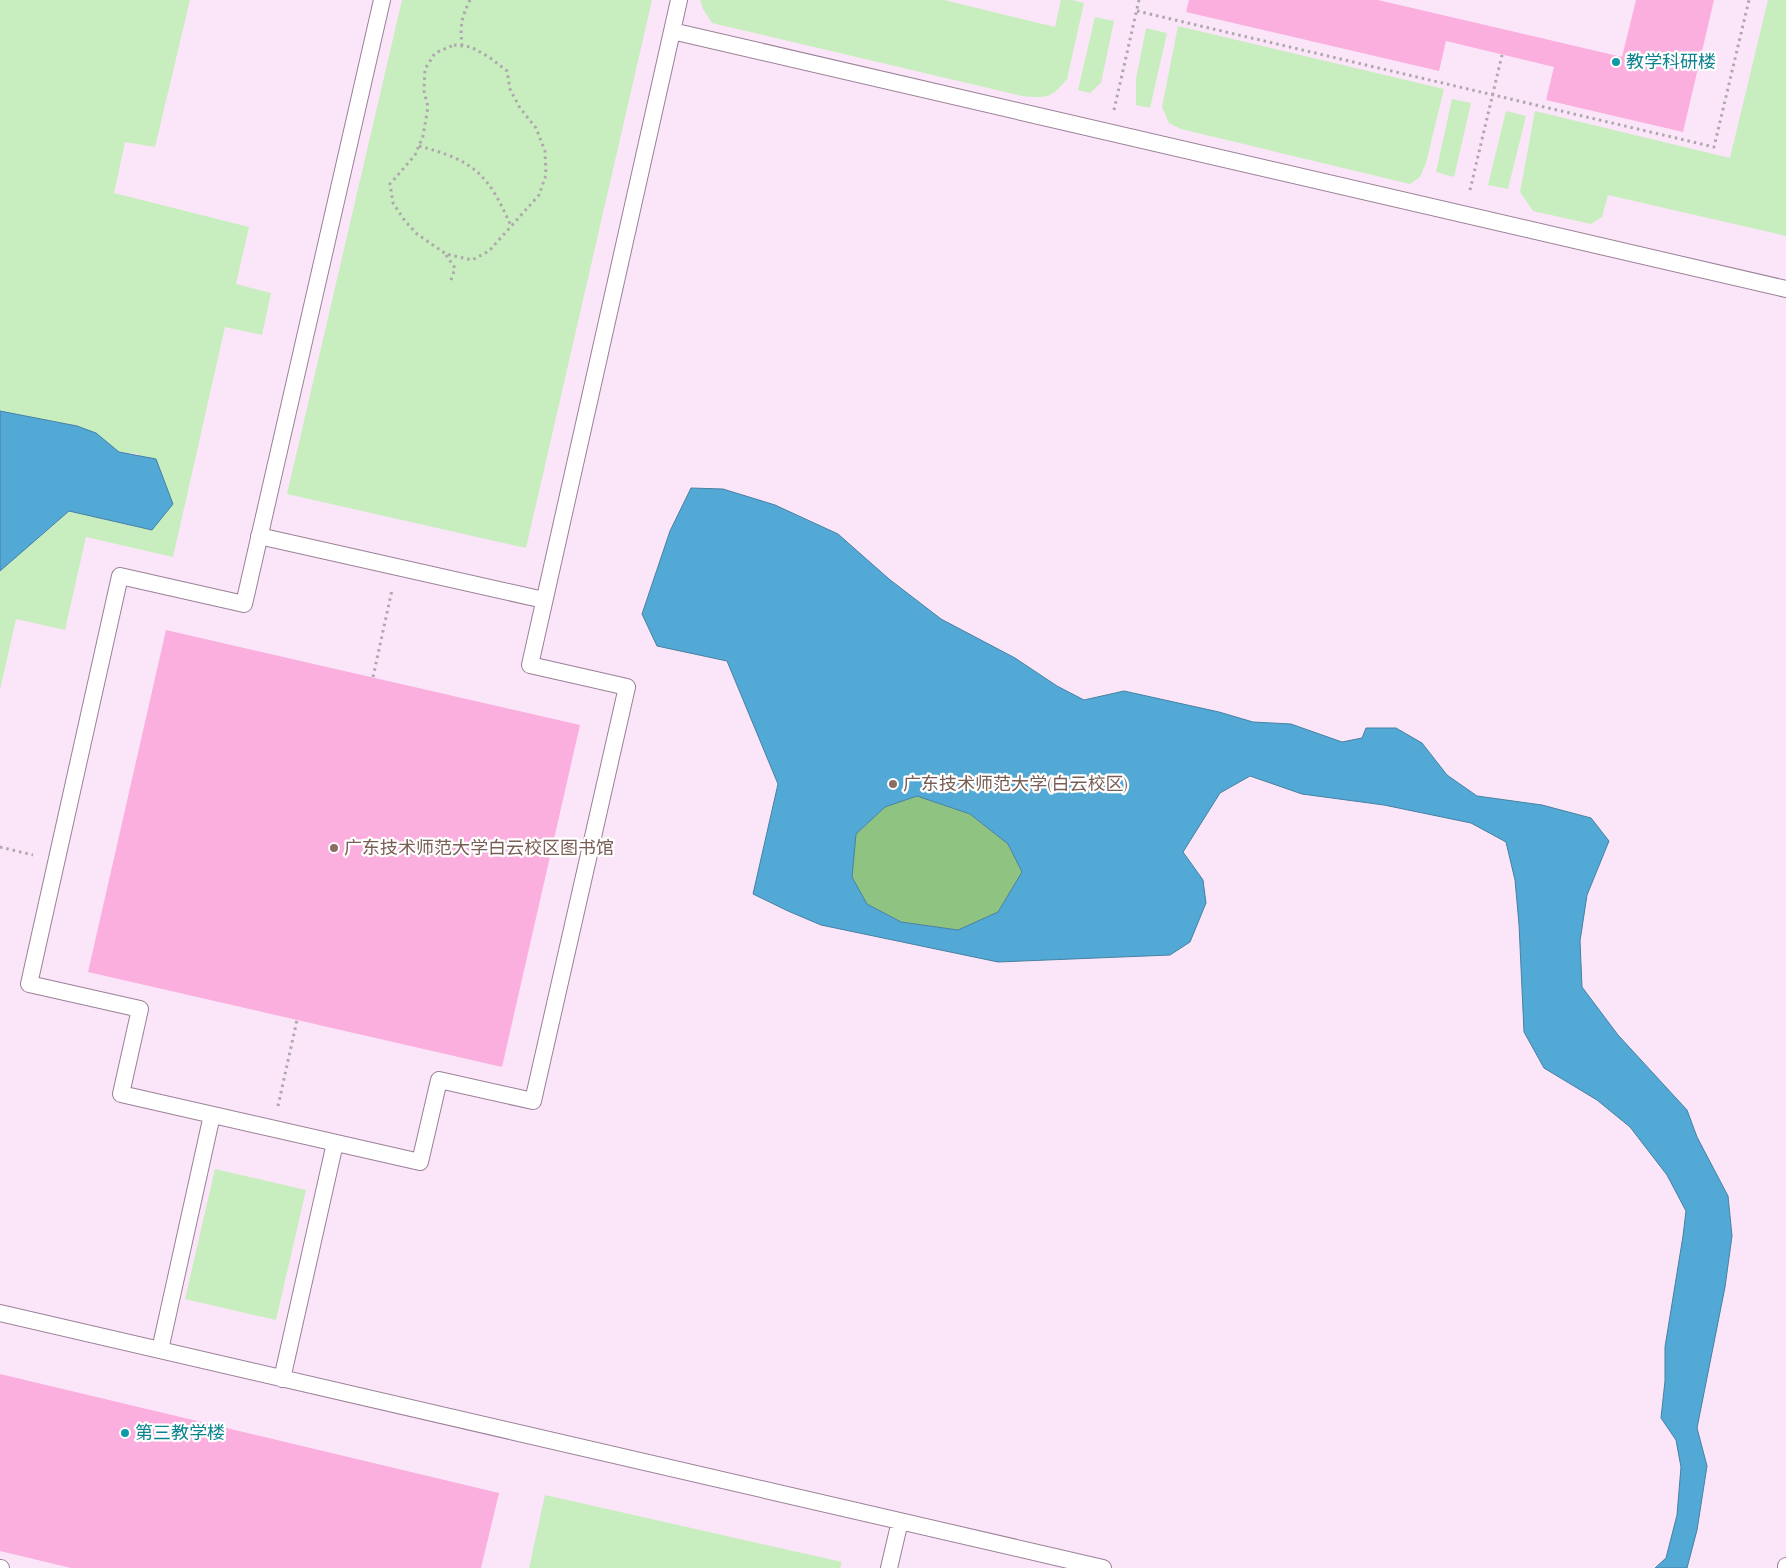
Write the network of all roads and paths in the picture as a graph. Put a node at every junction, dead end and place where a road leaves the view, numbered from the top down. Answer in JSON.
{"nodes":[{"id":1,"x":382,"y":0,"type":"edge"},
{"id":2,"x":470,"y":0,"type":"edge"},
{"id":3,"x":679,"y":0,"type":"edge"},
{"id":4,"x":1139,"y":0,"type":"edge"},
{"id":5,"x":1749,"y":0,"type":"edge"},
{"id":6,"x":1137,"y":11,"type":"junction"},
{"id":7,"x":672,"y":31,"type":"junction"},
{"id":8,"x":462,"y":46,"type":"junction"},
{"id":9,"x":1502,"y":55,"type":"dead end"},
{"id":10,"x":1492,"y":95,"type":"junction"},
{"id":11,"x":1109,"y":132,"type":"junction"},
{"id":12,"x":419,"y":146,"type":"junction"},
{"id":13,"x":1464,"y":215,"type":"junction"},
{"id":14,"x":511,"y":226,"type":"junction"},
{"id":15,"x":446,"y":254,"type":"junction"},
{"id":16,"x":450,"y":283,"type":"dead end"},
{"id":17,"x":1786,"y":289,"type":"edge"},
{"id":18,"x":260,"y":536,"type":"junction"},
{"id":19,"x":398,"y":567,"type":"junction"},
{"id":20,"x":544,"y":600,"type":"junction"},
{"id":21,"x":373,"y":677,"type":"dead end"},
{"id":22,"x":0,"y":847,"type":"edge"},
{"id":23,"x":57,"y":860,"type":"junction"},
{"id":24,"x":297,"y":1020,"type":"dead end"},
{"id":25,"x":212,"y":1115,"type":"junction"},
{"id":26,"x":273,"y":1128,"type":"junction"},
{"id":27,"x":335,"y":1143,"type":"junction"},
{"id":28,"x":0,"y":1313,"type":"edge"},
{"id":29,"x":160,"y":1350,"type":"junction"},
{"id":30,"x":282,"y":1378,"type":"junction"},
{"id":31,"x":900,"y":1521,"type":"junction"},
{"id":32,"x":889,"y":1568,"type":"edge"},
{"id":33,"x":1103,"y":1568,"type":"edge"}],
"edges":[{"from":1,"to":18,"type":"lane"},
{"from":2,"to":8,"type":"path"},
{"from":3,"to":7,"type":"lane"},
{"from":4,"to":6,"type":"path"},
{"from":5,"to":10,"type":"path"},
{"from":6,"to":10,"type":"path"},
{"from":6,"to":11,"type":"path"},
{"from":7,"to":11,"type":"lane"},
{"from":7,"to":20,"type":"lane"},
{"from":8,"to":12,"type":"path"},
{"from":8,"to":14,"type":"path"},
{"from":9,"to":10,"type":"path"},
{"from":10,"to":13,"type":"path"},
{"from":11,"to":13,"type":"lane"},
{"from":12,"to":14,"type":"path"},
{"from":12,"to":15,"type":"path"},
{"from":13,"to":17,"type":"lane"},
{"from":14,"to":15,"type":"path"},
{"from":15,"to":16,"type":"path"},
{"from":18,"to":19,"type":"lane"},
{"from":18,"to":23,"type":"lane"},
{"from":19,"to":20,"type":"lane"},
{"from":19,"to":21,"type":"path"},
{"from":20,"to":27,"type":"lane"},
{"from":22,"to":23,"type":"path"},
{"from":23,"to":25,"type":"lane"},
{"from":24,"to":26,"type":"path"},
{"from":25,"to":26,"type":"lane"},
{"from":25,"to":29,"type":"lane"},
{"from":26,"to":27,"type":"lane"},
{"from":27,"to":30,"type":"lane"},
{"from":28,"to":29,"type":"lane"},
{"from":29,"to":30,"type":"lane"},
{"from":30,"to":31,"type":"lane"},
{"from":31,"to":32,"type":"lane"},
{"from":31,"to":33,"type":"lane"}]}
